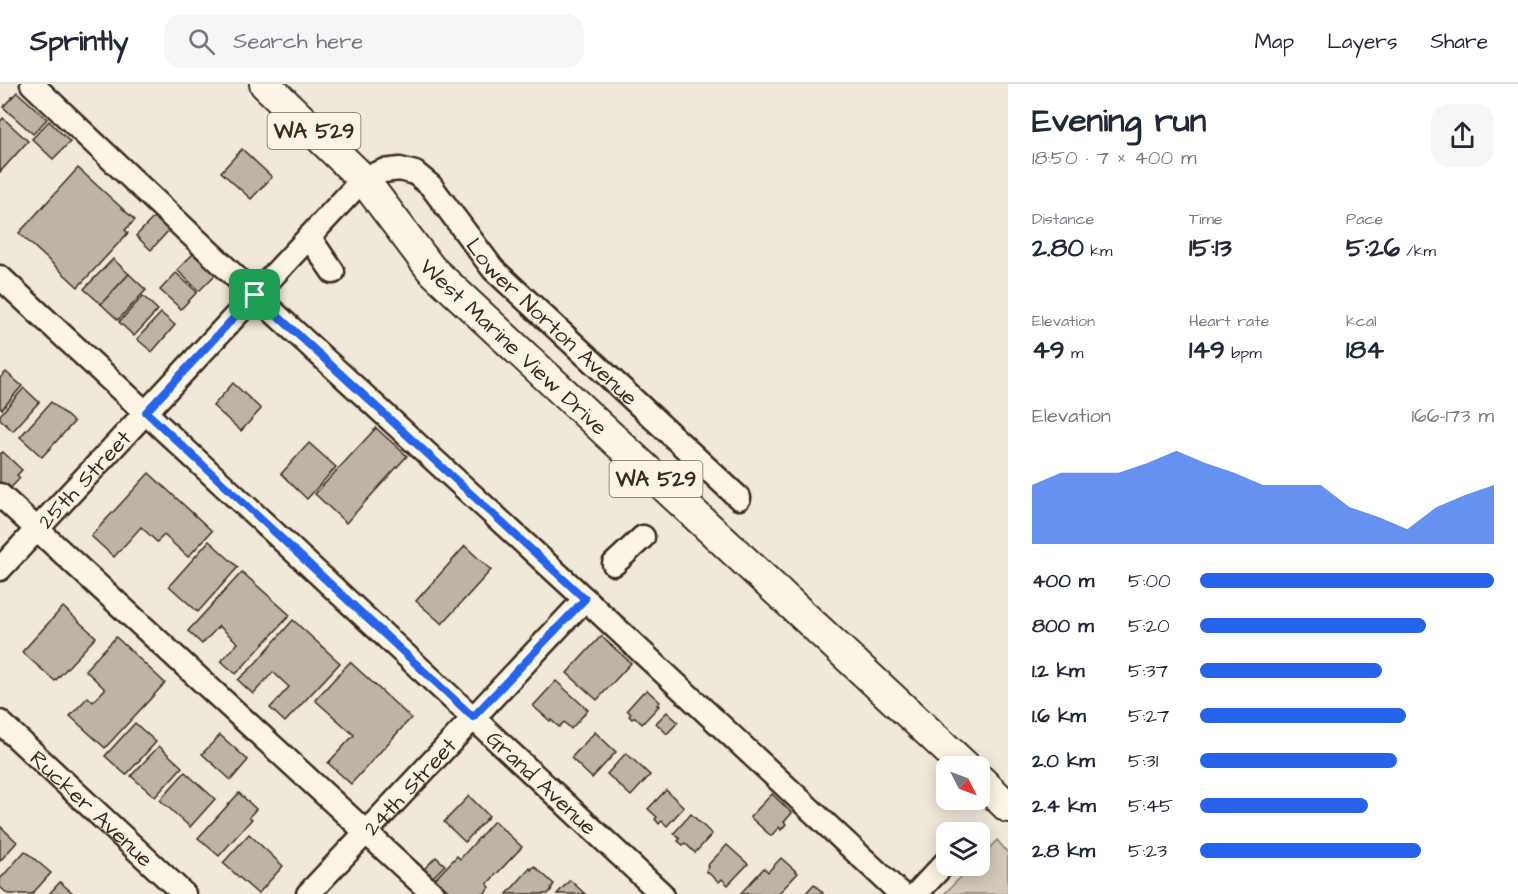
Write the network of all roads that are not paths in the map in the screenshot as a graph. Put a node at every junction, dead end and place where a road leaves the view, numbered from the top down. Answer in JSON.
{"nodes":[{"id":1,"x":32,"y":84,"type":"edge"},
{"id":2,"x":265,"y":84,"type":"edge"},
{"id":3,"x":363,"y":179,"type":"junction"},
{"id":4,"x":309,"y":237,"type":"junction"},
{"id":5,"x":333,"y":272,"type":"dead end"},
{"id":6,"x":0,"y":277,"type":"edge"},
{"id":7,"x":255,"y":295,"type":"junction"},
{"id":8,"x":146,"y":412,"type":"junction"},
{"id":9,"x":0,"y":495,"type":"edge"},
{"id":10,"x":739,"y":498,"type":"dead end"},
{"id":11,"x":36,"y":529,"type":"junction"},
{"id":12,"x":643,"y":537,"type":"dead end"},
{"id":13,"x":614,"y":564,"type":"dead end"},
{"id":14,"x":0,"y":568,"type":"edge"},
{"id":15,"x":585,"y":599,"type":"junction"},
{"id":16,"x":473,"y":717,"type":"junction"},
{"id":17,"x":0,"y":722,"type":"edge"},
{"id":18,"x":954,"y":756,"type":"edge"},
{"id":19,"x":990,"y":790,"type":"edge"},
{"id":20,"x":1008,"y":807,"type":"edge"},
{"id":21,"x":366,"y":832,"type":"junction"},
{"id":22,"x":936,"y":873,"type":"edge"},
{"id":23,"x":184,"y":894,"type":"edge"},
{"id":24,"x":308,"y":894,"type":"edge"},
{"id":25,"x":433,"y":894,"type":"edge"},
{"id":26,"x":662,"y":894,"type":"edge"},
{"id":27,"x":901,"y":894,"type":"edge"},
{"id":28,"x":916,"y":894,"type":"edge"}],
"edges":[{"from":1,"to":7,"type":"street"},
{"from":2,"to":3,"type":"main road","name":"West Marine View Drive","number":"WA 529"},
{"from":3,"to":4,"type":"street","name":"25th Street"},
{"from":3,"to":10,"type":"street","name":"Lower Norton Avenue"},
{"from":3,"to":18,"type":"main road","name":"West Marine View Drive","number":"WA 529"},
{"from":4,"to":5,"type":"street"},
{"from":4,"to":7,"type":"street","name":"25th Street"},
{"from":6,"to":8,"type":"street","name":"Grand Avenue"},
{"from":7,"to":8,"type":"street","name":"25th Street"},
{"from":7,"to":15,"type":"street"},
{"from":8,"to":11,"type":"street","name":"25th Street"},
{"from":8,"to":16,"type":"street","name":"Grand Avenue"},
{"from":9,"to":11,"type":"street"},
{"from":11,"to":14,"type":"street","name":"25th Street"},
{"from":11,"to":21,"type":"street"},
{"from":12,"to":13,"type":"street"},
{"from":15,"to":16,"type":"street","name":"24th Street"},
{"from":15,"to":27,"type":"street"},
{"from":16,"to":21,"type":"street","name":"24th Street"},
{"from":16,"to":26,"type":"street","name":"Grand Avenue"},
{"from":17,"to":23,"type":"street","name":"Rucker Avenue"},
{"from":19,"to":20,"type":"main road"},
{"from":21,"to":24,"type":"street","name":"24th Street"},
{"from":21,"to":25,"type":"street"},
{"from":22,"to":28,"type":"street"}]}
